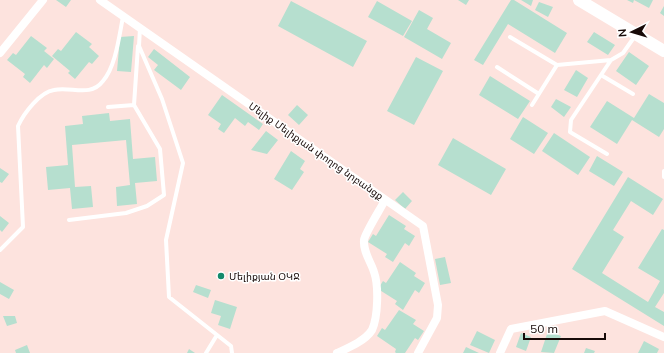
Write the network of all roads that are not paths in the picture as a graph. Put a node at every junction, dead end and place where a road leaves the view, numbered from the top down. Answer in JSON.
{"nodes":[{"id":1,"x":43,"y":0,"type":"edge"},
{"id":2,"x":100,"y":0,"type":"edge"},
{"id":3,"x":579,"y":0,"type":"edge"},
{"id":4,"x":123,"y":17,"type":"junction"},
{"id":5,"x":140,"y":28,"type":"junction"},
{"id":6,"x":636,"y":34,"type":"junction"},
{"id":7,"x":510,"y":37,"type":"dead end"},
{"id":8,"x":138,"y":46,"type":"junction"},
{"id":9,"x":664,"y":50,"type":"edge"},
{"id":10,"x":0,"y":53,"type":"edge"},
{"id":11,"x":612,"y":60,"type":"junction"},
{"id":12,"x":556,"y":65,"type":"junction"},
{"id":13,"x":497,"y":67,"type":"dead end"},
{"id":14,"x":601,"y":75,"type":"junction"},
{"id":15,"x":539,"y":94,"type":"junction"},
{"id":16,"x":633,"y":94,"type":"dead end"},
{"id":17,"x":134,"y":105,"type":"junction"},
{"id":18,"x":532,"y":105,"type":"dead end"},
{"id":19,"x":108,"y":107,"type":"dead end"},
{"id":20,"x":607,"y":154,"type":"dead end"},
{"id":21,"x":664,"y":171,"type":"edge"},
{"id":22,"x":664,"y":177,"type":"edge"},
{"id":23,"x":385,"y":200,"type":"junction"},
{"id":24,"x":69,"y":220,"type":"dead end"},
{"id":25,"x":0,"y":250,"type":"edge"},
{"id":26,"x":217,"y":335,"type":"junction"},
{"id":27,"x":664,"y":337,"type":"edge"},
{"id":28,"x":206,"y":353,"type":"edge"},
{"id":29,"x":232,"y":353,"type":"edge"},
{"id":30,"x":337,"y":353,"type":"edge"},
{"id":31,"x":418,"y":353,"type":"edge"},
{"id":32,"x":500,"y":353,"type":"edge"}],
"edges":[{"from":1,"to":10,"type":"street"},
{"from":2,"to":4,"type":"street","name":"Մելիք Մելիքյան փողոց նրբանցք"},
{"from":3,"to":6,"type":"main road"},
{"from":4,"to":5,"type":"street","name":"Մելիք Մելիքյան փողոց նրբանցք"},
{"from":4,"to":25,"type":"lane"},
{"from":5,"to":8,"type":"lane"},
{"from":5,"to":23,"type":"street","name":"Մելիք Մելիքյան փողոց նրբանցք"},
{"from":6,"to":9,"type":"main road"},
{"from":6,"to":11,"type":"lane"},
{"from":7,"to":12,"type":"lane"},
{"from":8,"to":17,"type":"lane"},
{"from":8,"to":26,"type":"lane"},
{"from":11,"to":12,"type":"lane"},
{"from":11,"to":14,"type":"lane"},
{"from":12,"to":15,"type":"lane"},
{"from":13,"to":15,"type":"lane"},
{"from":14,"to":16,"type":"lane"},
{"from":14,"to":20,"type":"lane"},
{"from":15,"to":18,"type":"lane"},
{"from":17,"to":19,"type":"lane"},
{"from":17,"to":24,"type":"lane"},
{"from":21,"to":22,"type":"lane"},
{"from":23,"to":30,"type":"street"},
{"from":23,"to":31,"type":"street","name":"Մելիք Մելիքյան փողոց նրբանցք"},
{"from":26,"to":28,"type":"lane"},
{"from":26,"to":29,"type":"lane"},
{"from":27,"to":32,"type":"street"}]}
